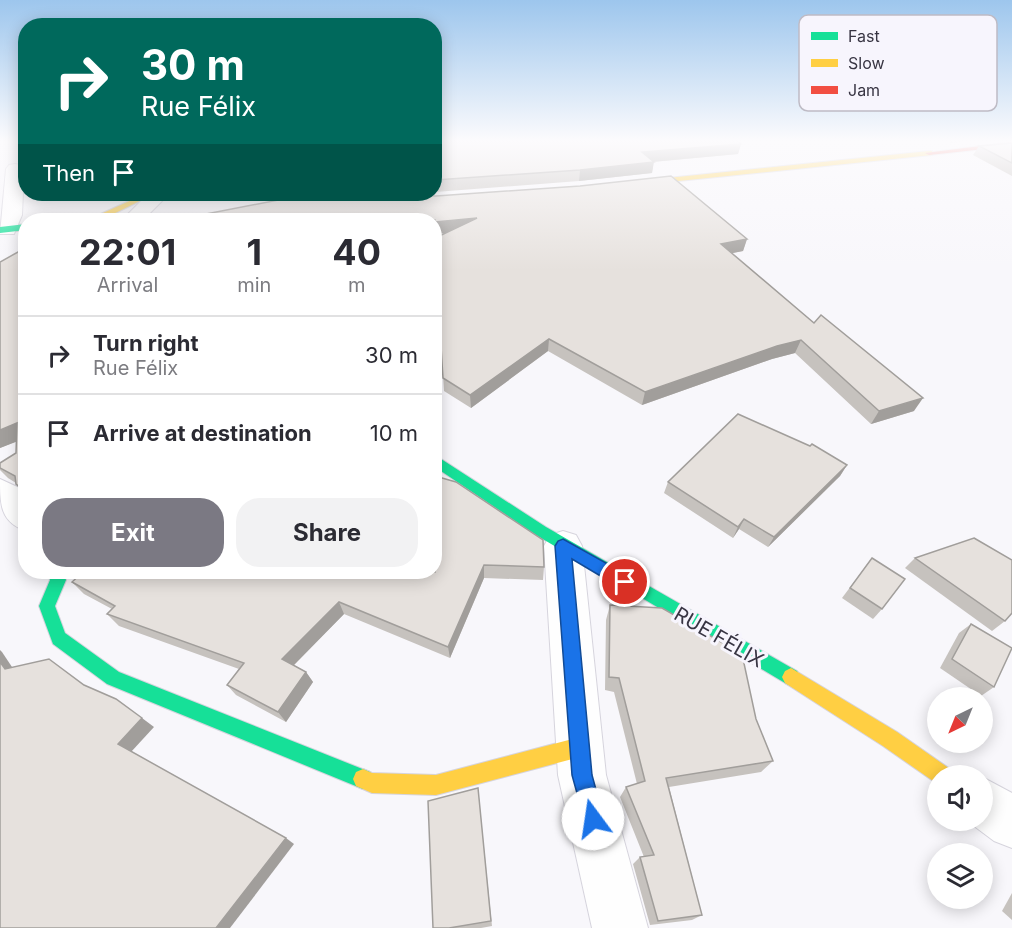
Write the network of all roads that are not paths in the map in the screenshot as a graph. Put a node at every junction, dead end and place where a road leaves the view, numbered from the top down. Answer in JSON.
{"nodes":[{"id":1,"x":13,"y":184,"type":"edge"},
{"id":2,"x":629,"y":184,"type":"edge"},
{"id":3,"x":613,"y":186,"type":"edge"},
{"id":4,"x":135,"y":201,"type":"edge"},
{"id":5,"x":152,"y":201,"type":"edge"},
{"id":6,"x":108,"y":213,"type":"edge"},
{"id":7,"x":139,"y":213,"type":"edge"},
{"id":8,"x":10,"y":229,"type":"edge"},
{"id":9,"x":442,"y":465,"type":"edge"},
{"id":10,"x":2,"y":473,"type":"edge"},
{"id":11,"x":18,"y":507,"type":"edge"},
{"id":12,"x":563,"y":546,"type":"junction"},
{"id":13,"x":58,"y":579,"type":"edge"},
{"id":14,"x":580,"y":747,"type":"junction"},
{"id":15,"x":927,"y":765,"type":"edge"},
{"id":16,"x":993,"y":810,"type":"edge"},
{"id":17,"x":1012,"y":823,"type":"edge"},
{"id":18,"x":620,"y":928,"type":"edge"}],
"edges":[{"from":1,"to":8,"type":"street"},
{"from":2,"to":3,"type":"street"},
{"from":4,"to":6,"type":"street"},
{"from":5,"to":7,"type":"street"},
{"from":9,"to":12,"type":"street","name":"RUE FÉLIX"},
{"from":10,"to":11,"type":"street"},
{"from":12,"to":14,"type":"street"},
{"from":12,"to":15,"type":"street","name":"RUE FÉLIX"},
{"from":13,"to":14,"type":"street"},
{"from":14,"to":18,"type":"street"},
{"from":16,"to":17,"type":"street"}]}
